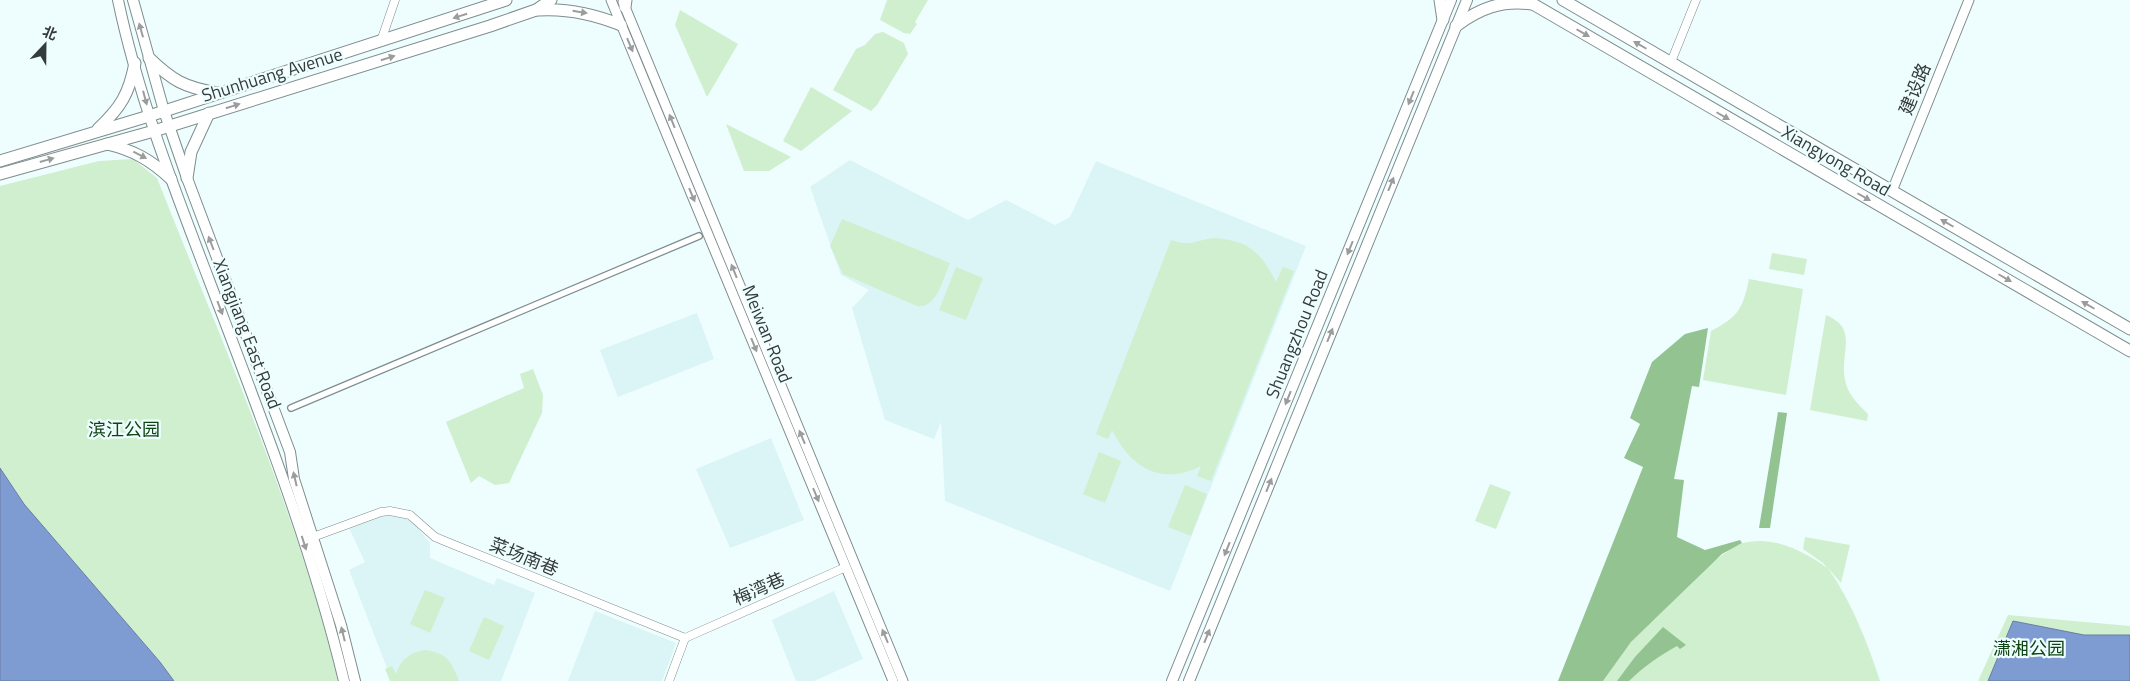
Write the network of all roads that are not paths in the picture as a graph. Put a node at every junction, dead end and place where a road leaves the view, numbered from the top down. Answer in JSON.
{"nodes":[{"id":1,"x":118,"y":0,"type":"edge"},
{"id":2,"x":133,"y":0,"type":"edge"},
{"id":3,"x":396,"y":0,"type":"edge"},
{"id":4,"x":506,"y":0,"type":"edge"},
{"id":5,"x":551,"y":0,"type":"edge"},
{"id":6,"x":611,"y":0,"type":"edge"},
{"id":7,"x":1440,"y":0,"type":"edge"},
{"id":8,"x":1451,"y":0,"type":"edge"},
{"id":9,"x":1467,"y":0,"type":"edge"},
{"id":10,"x":1563,"y":0,"type":"edge"},
{"id":11,"x":1696,"y":0,"type":"edge"},
{"id":12,"x":1969,"y":0,"type":"edge"},
{"id":13,"x":1529,"y":2,"type":"edge"},
{"id":14,"x":625,"y":5,"type":"edge"},
{"id":15,"x":536,"y":10,"type":"junction"},
{"id":16,"x":1553,"y":16,"type":"junction"},
{"id":17,"x":1443,"y":20,"type":"junction"},
{"id":18,"x":619,"y":21,"type":"junction"},
{"id":19,"x":1456,"y":26,"type":"junction"},
{"id":20,"x":381,"y":41,"type":"junction"},
{"id":21,"x":149,"y":58,"type":"junction"},
{"id":22,"x":1671,"y":62,"type":"junction"},
{"id":23,"x":135,"y":63,"type":"junction"},
{"id":24,"x":1423,"y":70,"type":"junction"},
{"id":25,"x":1436,"y":75,"type":"junction"},
{"id":26,"x":219,"y":93,"type":"junction"},
{"id":27,"x":164,"y":111,"type":"junction"},
{"id":28,"x":209,"y":113,"type":"junction"},
{"id":29,"x":149,"y":116,"type":"junction"},
{"id":30,"x":169,"y":126,"type":"junction"},
{"id":31,"x":97,"y":130,"type":"junction"},
{"id":32,"x":154,"y":131,"type":"junction"},
{"id":33,"x":102,"y":144,"type":"junction"},
{"id":34,"x":0,"y":162,"type":"edge"},
{"id":35,"x":0,"y":174,"type":"edge"},
{"id":36,"x":187,"y":178,"type":"junction"},
{"id":37,"x":170,"y":179,"type":"junction"},
{"id":38,"x":1892,"y":191,"type":"junction"},
{"id":39,"x":197,"y":204,"type":"junction"},
{"id":40,"x":183,"y":210,"type":"junction"},
{"id":41,"x":699,"y":236,"type":"dead end"},
{"id":42,"x":2130,"y":329,"type":"edge"},
{"id":43,"x":2130,"y":351,"type":"edge"},
{"id":44,"x":291,"y":408,"type":"dead end"},
{"id":45,"x":313,"y":537,"type":"junction"},
{"id":46,"x":846,"y":567,"type":"junction"},
{"id":47,"x":685,"y":638,"type":"junction"},
{"id":48,"x":344,"y":681,"type":"edge"},
{"id":49,"x":355,"y":681,"type":"edge"},
{"id":50,"x":669,"y":681,"type":"edge"},
{"id":51,"x":893,"y":681,"type":"edge"},
{"id":52,"x":904,"y":681,"type":"edge"},
{"id":53,"x":1172,"y":681,"type":"edge"},
{"id":54,"x":1189,"y":681,"type":"edge"}],
"edges":[{"from":1,"to":23,"type":"main road","name":"Xiangjiang East Road"},
{"from":21,"to":2,"type":"main road","name":"Xiangjiang East Road","one_way":true},
{"from":3,"to":20,"type":"street"},
{"from":4,"to":20,"type":"main road","name":"Shunhuang Avenue","one_way":true},
{"from":5,"to":15,"type":"main road","name":"Shunhuang Avenue"},
{"from":6,"to":18,"type":"street","name":"Meiwan Road"},
{"from":7,"to":17,"type":"main road"},
{"from":8,"to":17,"type":"main road","name":"Shuangzhou Road"},
{"from":9,"to":19,"type":"main road","name":"Shuangzhou Road"},
{"from":10,"to":16,"type":"main road"},
{"from":22,"to":10,"type":"main road","name":"Xiangyong Road","one_way":true},
{"from":11,"to":22,"type":"street"},
{"from":12,"to":38,"type":"street","name":"建设路"},
{"from":13,"to":16,"type":"main road","name":"Xiangyong Road"},
{"from":13,"to":19,"type":"main road"},
{"from":14,"to":18,"type":"street"},
{"from":52,"to":14,"type":"street","name":"Meiwan Road","one_way":true},
{"from":15,"to":18,"type":"main road","one_way":true},
{"from":28,"to":15,"type":"main road","name":"Shunhuang Avenue","one_way":true},
{"from":16,"to":43,"type":"main road","name":"Xiangyong Road","one_way":true},
{"from":17,"to":24,"type":"main road","name":"Shuangzhou Road"},
{"from":18,"to":46,"type":"street","name":"Meiwan Road","one_way":true},
{"from":19,"to":25,"type":"main road","name":"Shuangzhou Road"},
{"from":20,"to":26,"type":"main road","name":"Shunhuang Avenue"},
{"from":21,"to":26,"type":"main road"},
{"from":21,"to":27,"type":"main road","name":"Xiangjiang East Road"},
{"from":22,"to":38,"type":"main road","name":"Xiangyong Road"},
{"from":23,"to":29,"type":"main road","name":"Xiangjiang East Road","one_way":true},
{"from":23,"to":31,"type":"main road"},
{"from":24,"to":25,"type":"main road"},
{"from":24,"to":53,"type":"main road","name":"Shuangzhou Road","one_way":true},
{"from":54,"to":25,"type":"main road","name":"Shuangzhou Road","one_way":true},
{"from":26,"to":27,"type":"main road","name":"Shunhuang Avenue"},
{"from":27,"to":29,"type":"main road","name":"Shunhuang Avenue"},
{"from":27,"to":30,"type":"main road","name":"Xiangjiang East Road"},
{"from":28,"to":30,"type":"main road","name":"Shunhuang Avenue"},
{"from":28,"to":36,"type":"main road"},
{"from":29,"to":31,"type":"main road","name":"Shunhuang Avenue"},
{"from":29,"to":32,"type":"main road","name":"Xiangjiang East Road"},
{"from":30,"to":32,"type":"main road","name":"Shunhuang Avenue"},
{"from":30,"to":36,"type":"main road","name":"Xiangjiang East Road"},
{"from":31,"to":34,"type":"main road","name":"Shunhuang Avenue"},
{"from":32,"to":33,"type":"main road","name":"Shunhuang Avenue"},
{"from":32,"to":37,"type":"main road","name":"Xiangjiang East Road"},
{"from":35,"to":33,"type":"main road","name":"Shunhuang Avenue","one_way":true},
{"from":33,"to":37,"type":"main road","one_way":true},
{"from":36,"to":39,"type":"main road","name":"Xiangjiang East Road"},
{"from":37,"to":40,"type":"main road","name":"Xiangjiang East Road"},
{"from":42,"to":38,"type":"main road","name":"Xiangyong Road","one_way":true},
{"from":39,"to":40,"type":"main road"},
{"from":45,"to":39,"type":"main road","name":"Xiangjiang East Road","one_way":true},
{"from":40,"to":48,"type":"main road","name":"Xiangjiang East Road","one_way":true},
{"from":41,"to":44,"type":"street"},
{"from":45,"to":47,"type":"street","name":"菜场南巷"},
{"from":49,"to":45,"type":"main road","name":"Xiangjiang East Road","one_way":true},
{"from":46,"to":47,"type":"street","name":"梅湾巷"},
{"from":46,"to":51,"type":"street","name":"Meiwan Road"},
{"from":47,"to":50,"type":"street"}]}
